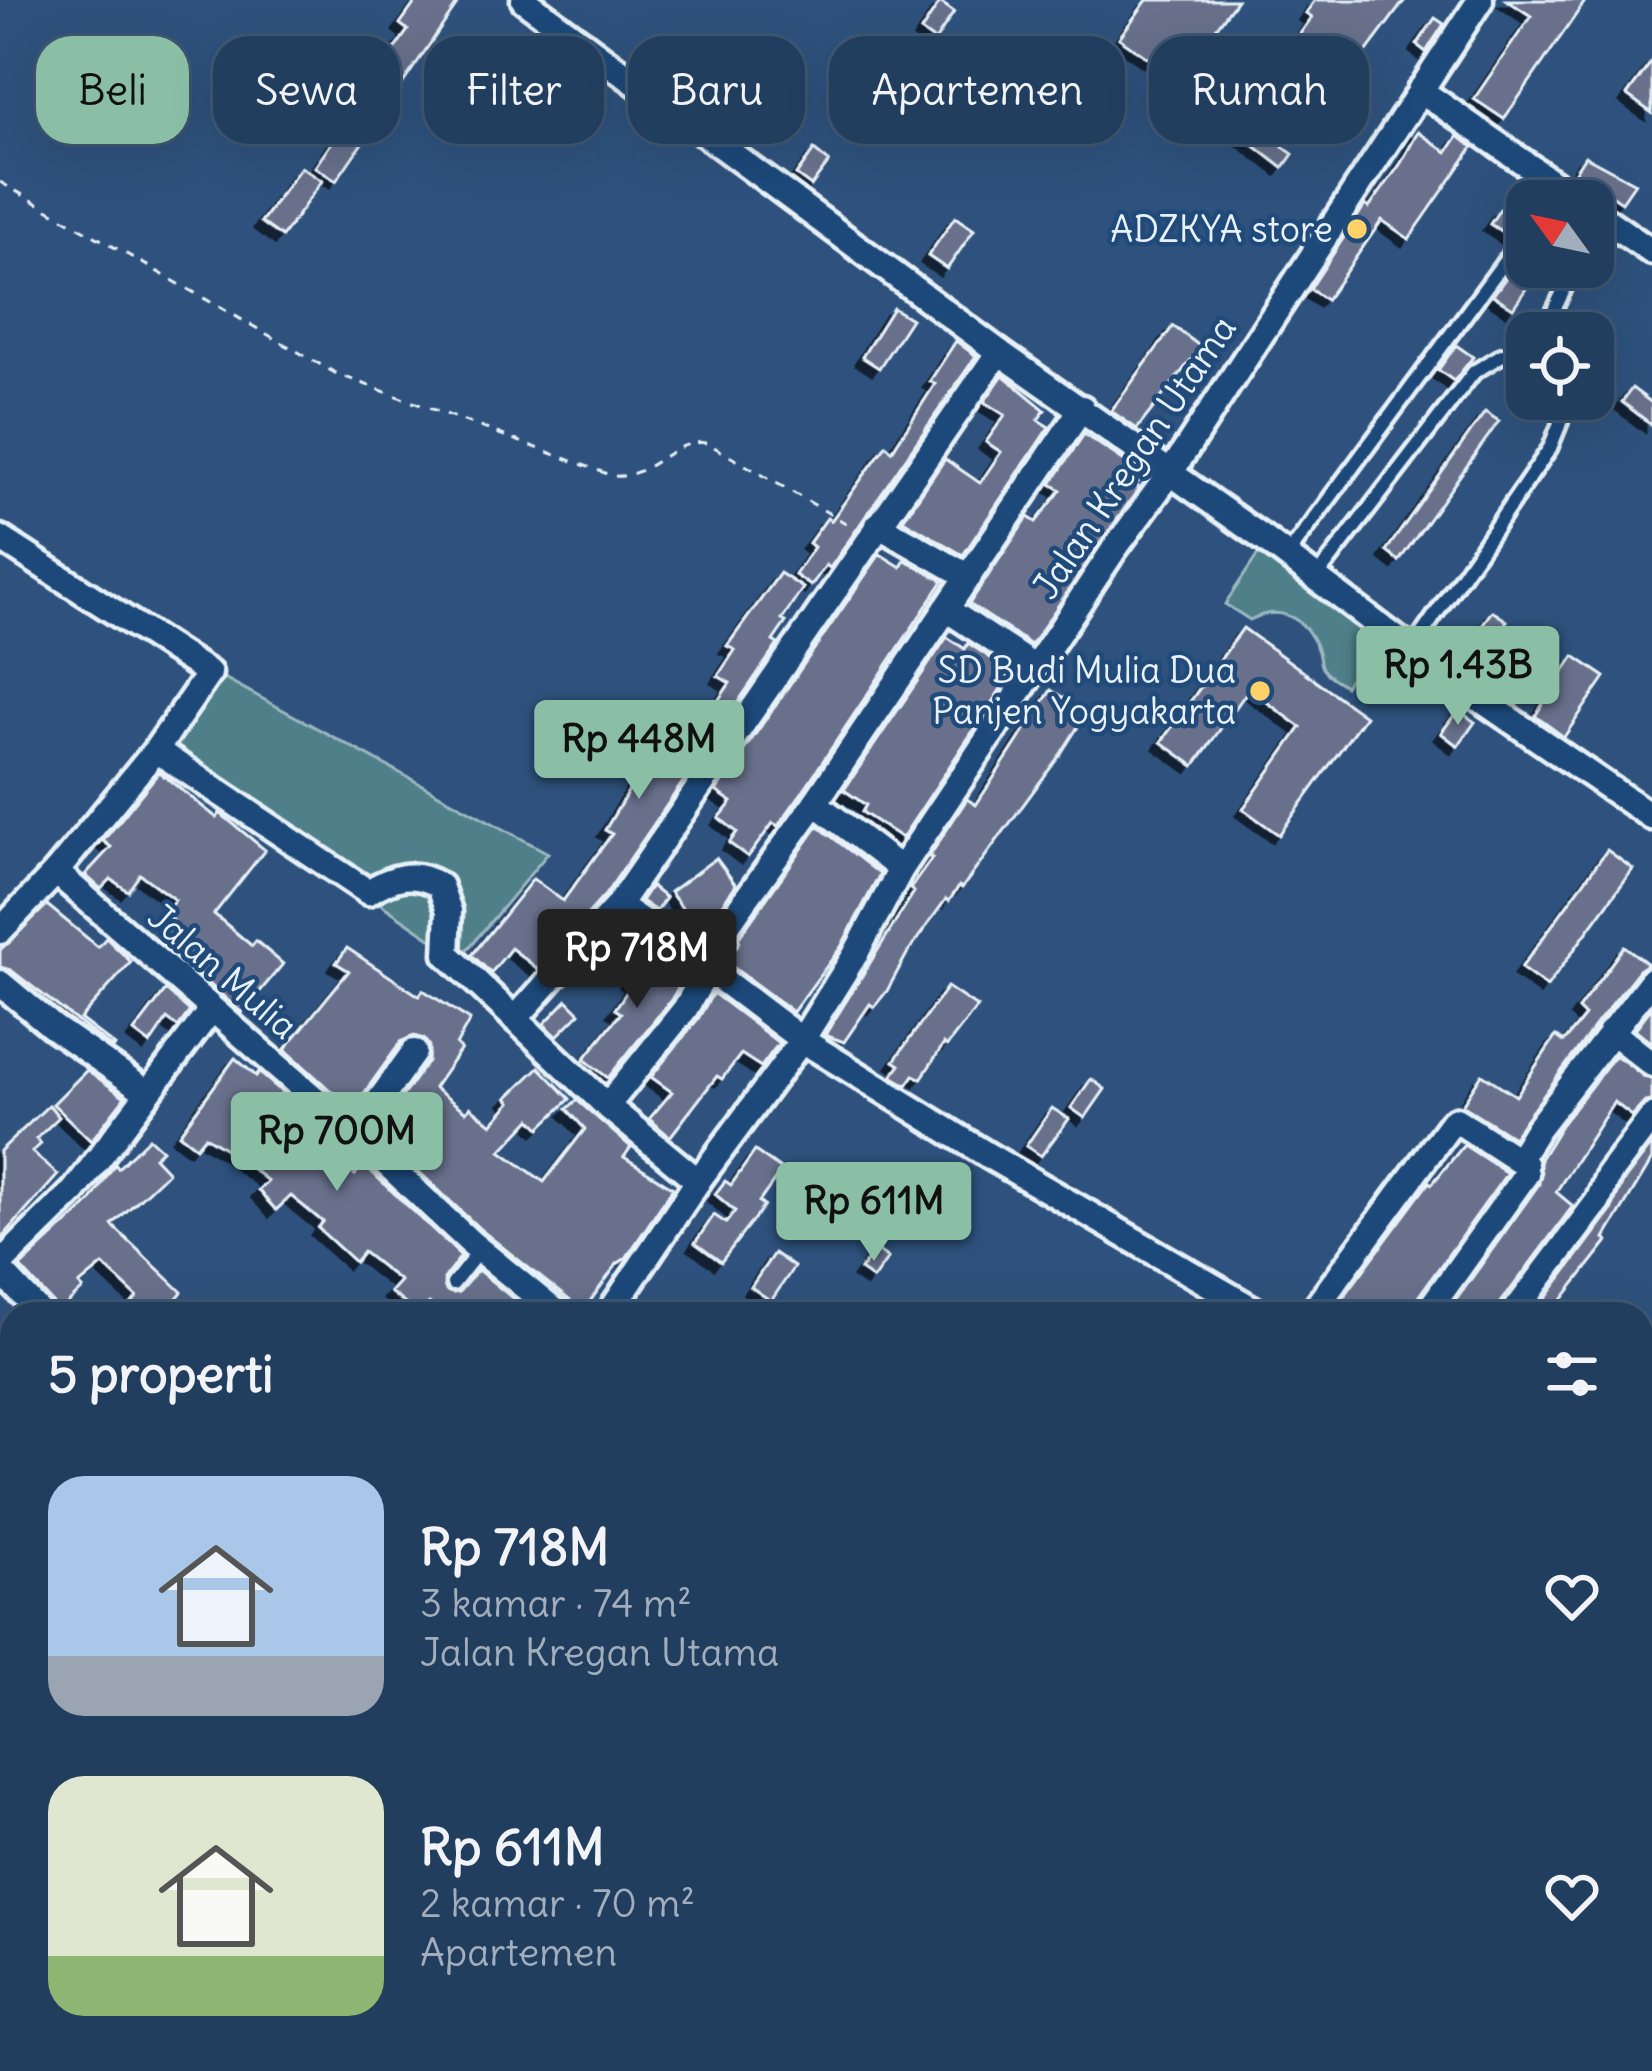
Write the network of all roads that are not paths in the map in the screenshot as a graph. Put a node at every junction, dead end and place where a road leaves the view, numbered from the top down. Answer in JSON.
{"nodes":[{"id":1,"x":524,"y":0,"type":"edge"},
{"id":2,"x":1480,"y":0,"type":"edge"},
{"id":3,"x":1420,"y":90,"type":"junction"},
{"id":4,"x":1544,"y":180,"type":"edge"},
{"id":5,"x":1614,"y":226,"type":"edge"},
{"id":6,"x":1652,"y":252,"type":"edge"},
{"id":7,"x":1506,"y":259,"type":"edge"},
{"id":8,"x":999,"y":352,"type":"junction"},
{"id":9,"x":1506,"y":356,"type":"edge"},
{"id":10,"x":1082,"y":408,"type":"junction"},
{"id":11,"x":1562,"y":420,"type":"edge"},
{"id":12,"x":1171,"y":472,"type":"junction"},
{"id":13,"x":874,"y":531,"type":"junction"},
{"id":14,"x":0,"y":538,"type":"edge"},
{"id":15,"x":1287,"y":556,"type":"junction"},
{"id":16,"x":969,"y":577,"type":"junction"},
{"id":17,"x":1316,"y":578,"type":"junction"},
{"id":18,"x":946,"y":609,"type":"junction"},
{"id":19,"x":1411,"y":650,"type":"junction"},
{"id":20,"x":1034,"y":667,"type":"junction"},
{"id":21,"x":156,"y":750,"type":"junction"},
{"id":22,"x":815,"y":803,"type":"junction"},
{"id":23,"x":1652,"y":818,"type":"edge"},
{"id":24,"x":901,"y":869,"type":"junction"},
{"id":25,"x":56,"y":872,"type":"junction"},
{"id":26,"x":618,"y":905,"type":"junction"},
{"id":27,"x":0,"y":931,"type":"edge"},
{"id":28,"x":1652,"y":980,"type":"edge"},
{"id":29,"x":0,"y":983,"type":"edge"},
{"id":30,"x":211,"y":1010,"type":"junction"},
{"id":31,"x":515,"y":1018,"type":"junction"},
{"id":32,"x":1612,"y":1031,"type":"junction"},
{"id":33,"x":802,"y":1040,"type":"junction"},
{"id":34,"x":414,"y":1052,"type":"dead end"},
{"id":35,"x":1652,"y":1064,"type":"edge"},
{"id":36,"x":148,"y":1093,"type":"junction"},
{"id":37,"x":607,"y":1106,"type":"junction"},
{"id":38,"x":1652,"y":1117,"type":"edge"},
{"id":39,"x":355,"y":1134,"type":"junction"},
{"id":40,"x":1525,"y":1165,"type":"junction"},
{"id":41,"x":698,"y":1181,"type":"junction"},
{"id":42,"x":480,"y":1250,"type":"junction"},
{"id":43,"x":0,"y":1267,"type":"edge"},
{"id":44,"x":453,"y":1284,"type":"dead end"},
{"id":45,"x":31,"y":1302,"type":"edge"},
{"id":46,"x":543,"y":1302,"type":"edge"},
{"id":47,"x":617,"y":1302,"type":"edge"},
{"id":48,"x":1240,"y":1302,"type":"edge"},
{"id":49,"x":1320,"y":1302,"type":"edge"},
{"id":50,"x":1435,"y":1302,"type":"edge"},
{"id":51,"x":1522,"y":1302,"type":"edge"}],
"edges":[{"from":1,"to":8,"type":"street"},
{"from":2,"to":3,"type":"street","name":"Jalan Kregan Utama"},
{"from":3,"to":4,"type":"street"},
{"from":3,"to":12,"type":"street","name":"Jalan Kregan Utama"},
{"from":5,"to":6,"type":"street"},
{"from":7,"to":15,"type":"lane"},
{"from":8,"to":10,"type":"street"},
{"from":8,"to":13,"type":"street"},
{"from":9,"to":17,"type":"lane"},
{"from":10,"to":12,"type":"street"},
{"from":10,"to":16,"type":"street"},
{"from":11,"to":19,"type":"lane"},
{"from":12,"to":15,"type":"street"},
{"from":12,"to":20,"type":"street","name":"Jalan Kregan Utama"},
{"from":13,"to":16,"type":"street"},
{"from":13,"to":26,"type":"street"},
{"from":14,"to":21,"type":"street"},
{"from":15,"to":17,"type":"street"},
{"from":16,"to":18,"type":"street"},
{"from":17,"to":19,"type":"street"},
{"from":18,"to":20,"type":"street"},
{"from":18,"to":22,"type":"street"},
{"from":19,"to":23,"type":"street"},
{"from":20,"to":24,"type":"street","name":"Jalan Kregan Utama"},
{"from":21,"to":25,"type":"street"},
{"from":21,"to":31,"type":"street"},
{"from":22,"to":24,"type":"street"},
{"from":22,"to":26,"type":"street"},
{"from":24,"to":33,"type":"street","name":"Jalan Kregan Utama"},
{"from":25,"to":27,"type":"street"},
{"from":25,"to":30,"type":"street","name":"Jalan Mulia"},
{"from":26,"to":31,"type":"street"},
{"from":28,"to":32,"type":"street"},
{"from":29,"to":36,"type":"street"},
{"from":30,"to":36,"type":"street"},
{"from":30,"to":39,"type":"street","name":"Jalan Mulia"},
{"from":31,"to":37,"type":"street"},
{"from":32,"to":35,"type":"street"},
{"from":32,"to":40,"type":"street"},
{"from":33,"to":37,"type":"street"},
{"from":33,"to":41,"type":"street","name":"Jalan Kregan Utama"},
{"from":33,"to":48,"type":"street"},
{"from":34,"to":39,"type":"street"},
{"from":36,"to":43,"type":"street"},
{"from":37,"to":41,"type":"street"},
{"from":38,"to":51,"type":"street"},
{"from":39,"to":42,"type":"street","name":"Jalan Mulia"},
{"from":40,"to":49,"type":"street"},
{"from":40,"to":50,"type":"street"},
{"from":41,"to":47,"type":"street","name":"Jalan Kregan Utama"},
{"from":42,"to":44,"type":"lane"},
{"from":42,"to":46,"type":"street","name":"Jalan Mulia"},
{"from":43,"to":45,"type":"street"}]}
